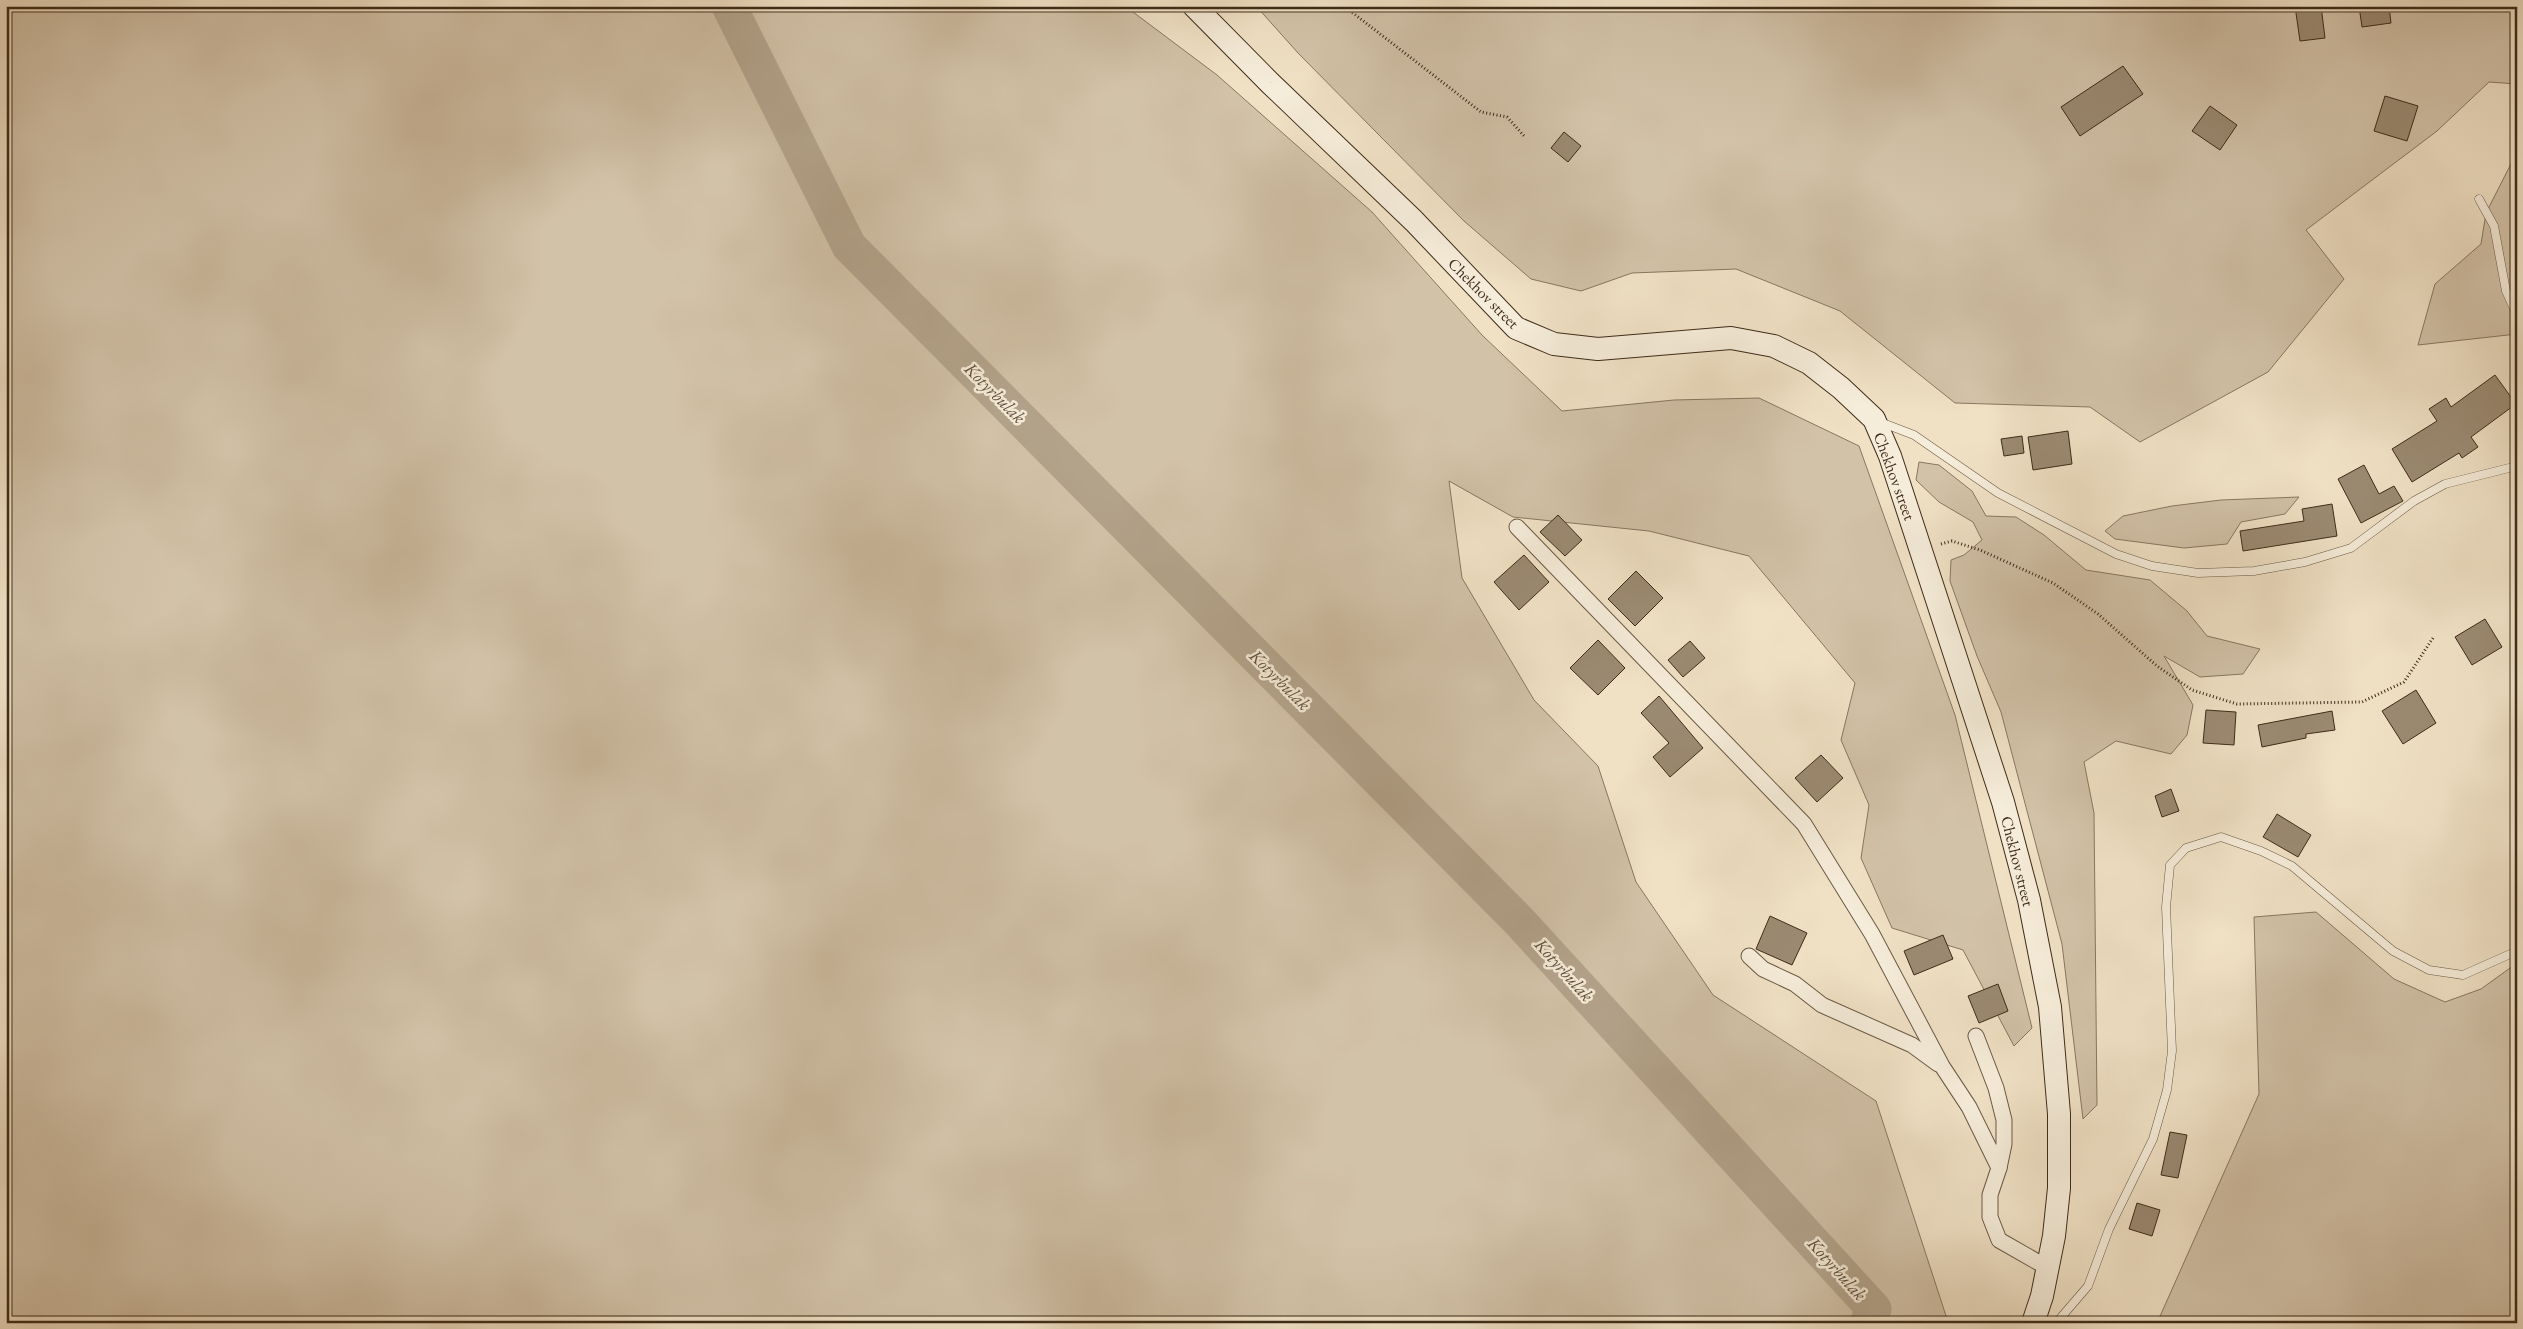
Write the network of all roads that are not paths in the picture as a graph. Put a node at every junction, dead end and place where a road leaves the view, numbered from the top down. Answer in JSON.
{"nodes":[{"id":1,"x":1194,"y":6,"type":"edge"},
{"id":2,"x":2479,"y":198,"type":"dead end"},
{"id":3,"x":2517,"y":315,"type":"edge"},
{"id":4,"x":1874,"y":419,"type":"junction"},
{"id":5,"x":2517,"y":466,"type":"edge"},
{"id":6,"x":1518,"y":527,"type":"dead end"},
{"id":7,"x":2517,"y":951,"type":"edge"},
{"id":8,"x":1748,"y":956,"type":"dead end"},
{"id":9,"x":1976,"y":1036,"type":"dead end"},
{"id":10,"x":1942,"y":1066,"type":"junction"},
{"id":11,"x":2000,"y":1168,"type":"junction"},
{"id":12,"x":2048,"y":1268,"type":"junction"},
{"id":13,"x":2034,"y":1322,"type":"edge"}],
"edges":[{"from":1,"to":4,"type":"main road","name":"Chekhov street"},
{"from":2,"to":3,"type":"lane"},
{"from":4,"to":5,"type":"lane"},
{"from":4,"to":12,"type":"main road","name":"Chekhov street"},
{"from":6,"to":10,"type":"street"},
{"from":7,"to":13,"type":"lane"},
{"from":8,"to":10,"type":"street"},
{"from":9,"to":11,"type":"street"},
{"from":10,"to":11,"type":"street"},
{"from":11,"to":12,"type":"street"},
{"from":12,"to":13,"type":"main road","name":"Chekhov street"}]}
